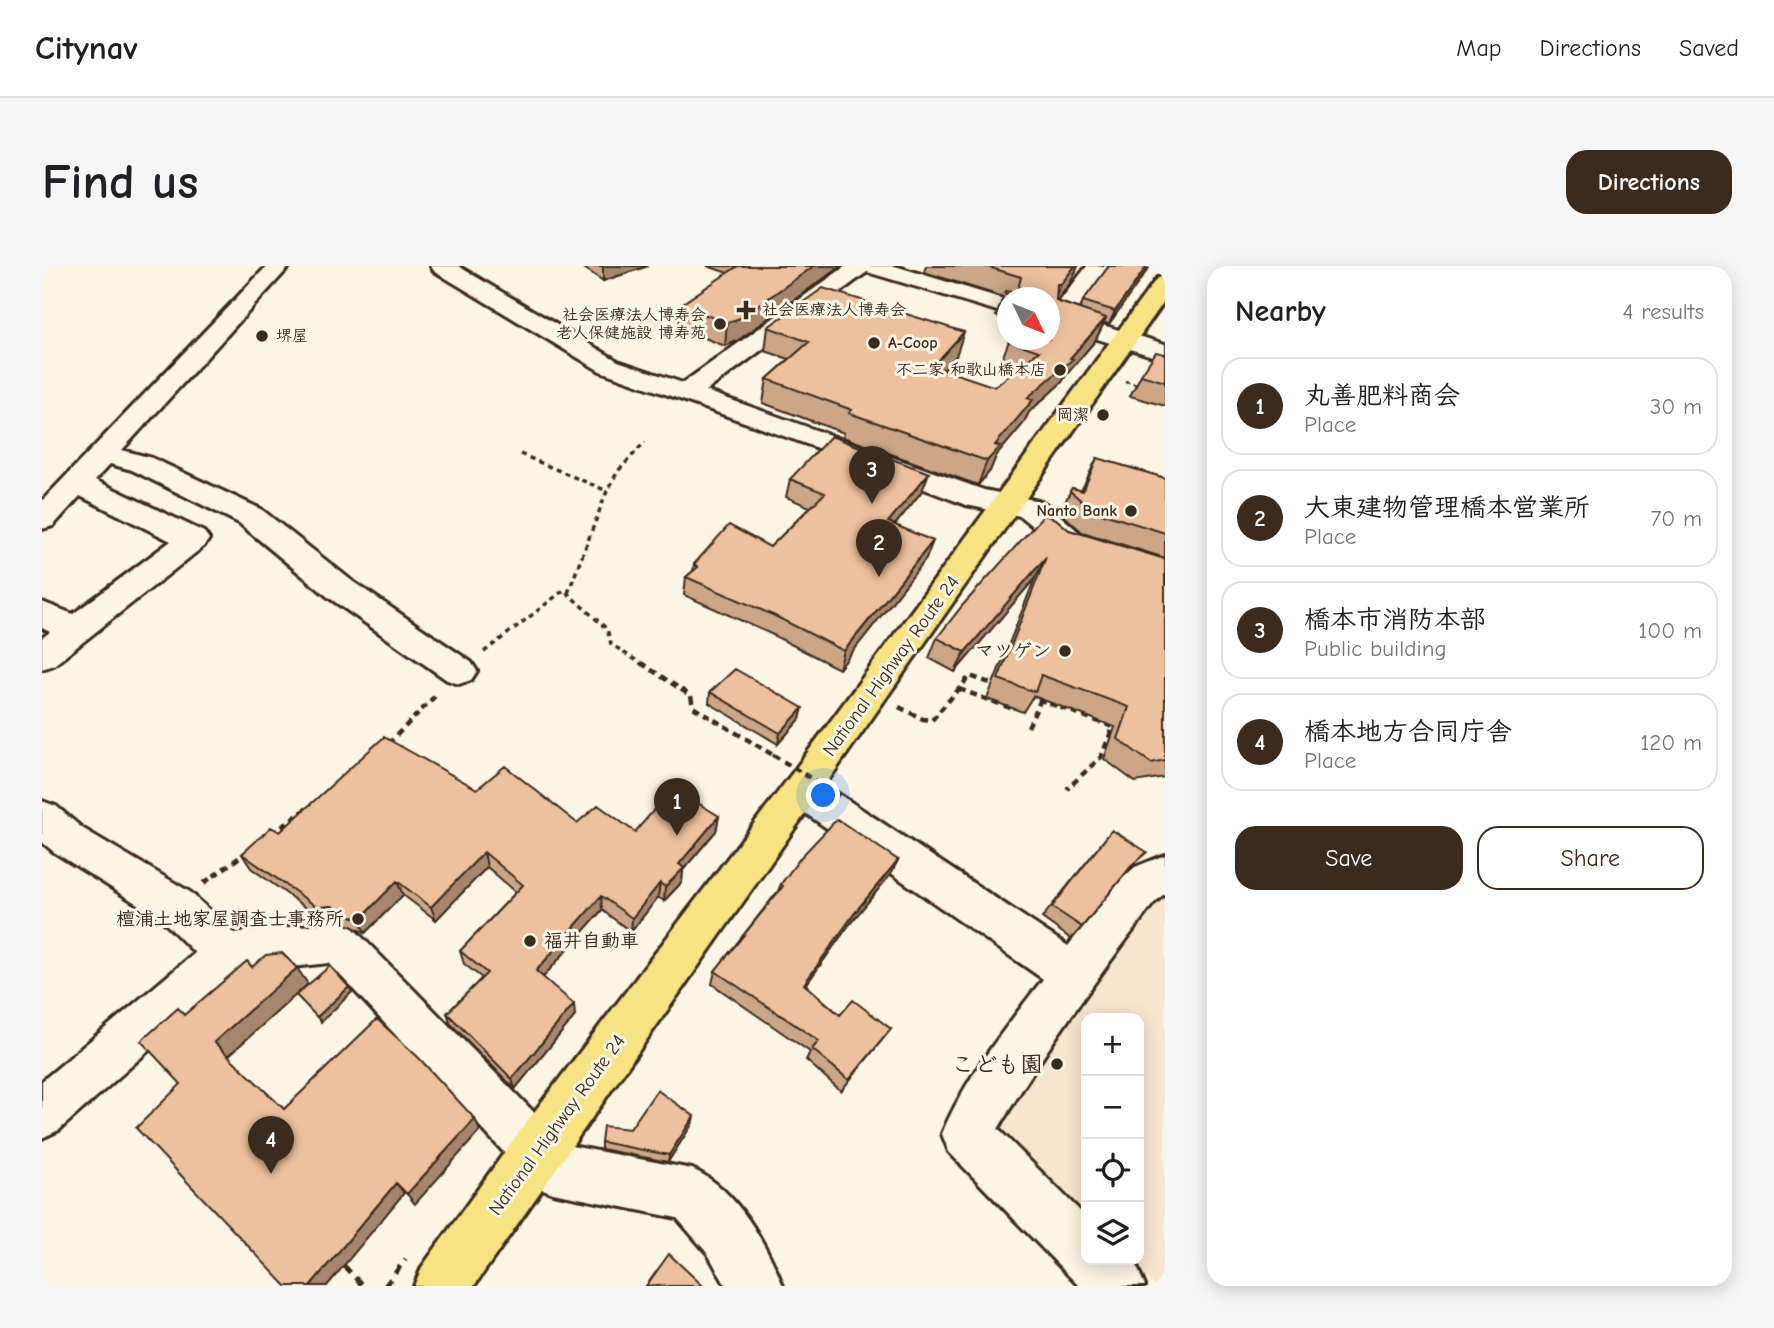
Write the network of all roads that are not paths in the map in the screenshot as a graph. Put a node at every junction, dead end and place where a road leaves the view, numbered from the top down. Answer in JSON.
{"nodes":[{"id":1,"x":279,"y":266,"type":"edge"},
{"id":2,"x":442,"y":266,"type":"edge"},
{"id":3,"x":861,"y":266,"type":"edge"},
{"id":4,"x":871,"y":266,"type":"edge"},
{"id":5,"x":1099,"y":266,"type":"edge"},
{"id":6,"x":1165,"y":283,"type":"edge"},
{"id":7,"x":997,"y":304,"type":"edge"},
{"id":8,"x":1060,"y":310,"type":"edge"},
{"id":9,"x":1060,"y":319,"type":"edge"},
{"id":10,"x":1123,"y":340,"type":"junction"},
{"id":11,"x":1165,"y":352,"type":"edge"},
{"id":12,"x":686,"y":393,"type":"junction"},
{"id":13,"x":105,"y":454,"type":"junction"},
{"id":14,"x":77,"y":483,"type":"junction"},
{"id":15,"x":1006,"y":506,"type":"junction"},
{"id":16,"x":42,"y":519,"type":"edge"},
{"id":17,"x":1165,"y":571,"type":"edge"},
{"id":18,"x":42,"y":614,"type":"edge"},
{"id":19,"x":76,"y":630,"type":"junction"},
{"id":20,"x":42,"y":656,"type":"edge"},
{"id":21,"x":459,"y":671,"type":"road end"},
{"id":22,"x":821,"y":793,"type":"junction"},
{"id":23,"x":42,"y":818,"type":"edge"},
{"id":24,"x":1165,"y":873,"type":"edge"},
{"id":25,"x":226,"y":954,"type":"junction"},
{"id":26,"x":1073,"y":974,"type":"junction"},
{"id":27,"x":42,"y":1113,"type":"edge"},
{"id":28,"x":537,"y":1150,"type":"junction"},
{"id":29,"x":1081,"y":1250,"type":"edge"},
{"id":30,"x":1096,"y":1265,"type":"edge"},
{"id":31,"x":441,"y":1286,"type":"edge"},
{"id":32,"x":756,"y":1286,"type":"edge"},
{"id":33,"x":1118,"y":1286,"type":"edge"}],
"edges":[{"from":1,"to":13,"type":"street"},
{"from":2,"to":12,"type":"street"},
{"from":3,"to":12,"type":"street"},
{"from":4,"to":7,"type":"street"},
{"from":5,"to":8,"type":"street"},
{"from":6,"to":10,"type":"highway","name":"National Highway Route 24"},
{"from":9,"to":10,"type":"street"},
{"from":10,"to":11,"type":"street"},
{"from":10,"to":15,"type":"highway","name":"National Highway Route 24"},
{"from":12,"to":15,"type":"street"},
{"from":13,"to":14,"type":"street"},
{"from":13,"to":21,"type":"street"},
{"from":14,"to":16,"type":"street"},
{"from":14,"to":19,"type":"street"},
{"from":15,"to":17,"type":"street"},
{"from":15,"to":22,"type":"highway","name":"National Highway Route 24"},
{"from":18,"to":19,"type":"street"},
{"from":19,"to":20,"type":"street"},
{"from":22,"to":26,"type":"street"},
{"from":22,"to":28,"type":"highway","name":"National Highway Route 24"},
{"from":23,"to":25,"type":"street"},
{"from":24,"to":26,"type":"street"},
{"from":25,"to":27,"type":"street"},
{"from":25,"to":28,"type":"street"},
{"from":26,"to":29,"type":"street"},
{"from":28,"to":31,"type":"highway","name":"National Highway Route 24"},
{"from":28,"to":32,"type":"street"},
{"from":30,"to":33,"type":"street"}]}
